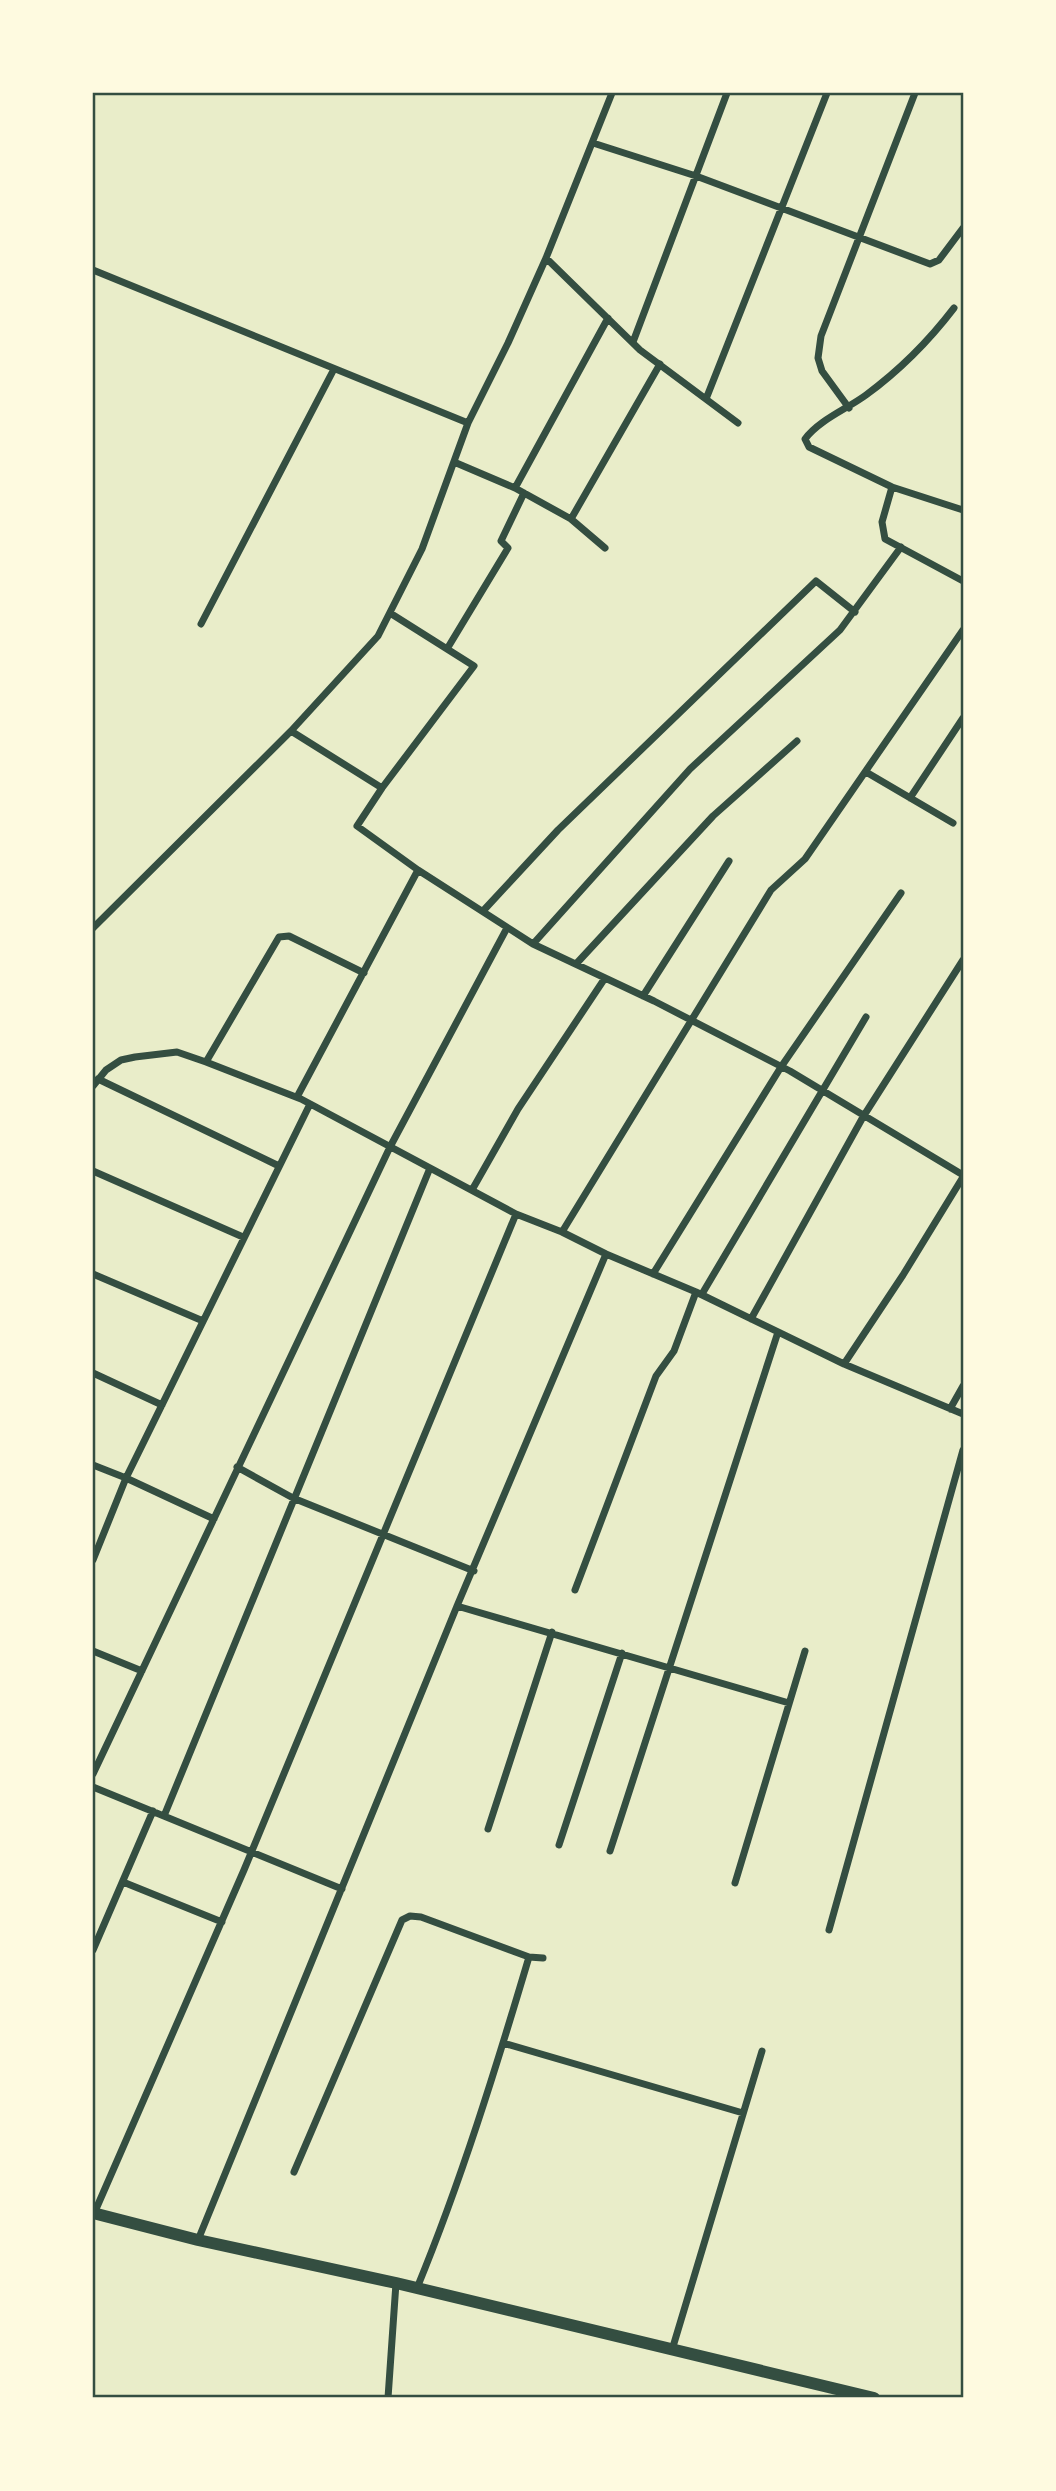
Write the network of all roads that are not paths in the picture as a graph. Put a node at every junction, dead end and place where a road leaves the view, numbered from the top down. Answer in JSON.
{"nodes":[{"id":1,"x":612,"y":93,"type":"edge"},
{"id":2,"x":727,"y":93,"type":"edge"},
{"id":3,"x":827,"y":93,"type":"edge"},
{"id":4,"x":915,"y":93,"type":"edge"},
{"id":5,"x":593,"y":143,"type":"junction"},
{"id":6,"x":696,"y":176,"type":"junction"},
{"id":7,"x":781,"y":208,"type":"junction"},
{"id":8,"x":963,"y":228,"type":"edge"},
{"id":9,"x":859,"y":237,"type":"junction"},
{"id":10,"x":546,"y":258,"type":"junction"},
{"id":11,"x":93,"y":270,"type":"edge"},
{"id":12,"x":954,"y":309,"type":"dead end"},
{"id":13,"x":608,"y":318,"type":"junction"},
{"id":14,"x":633,"y":342,"type":"junction"},
{"id":15,"x":660,"y":364,"type":"junction"},
{"id":16,"x":334,"y":369,"type":"junction"},
{"id":17,"x":706,"y":399,"type":"junction"},
{"id":18,"x":849,"y":408,"type":"junction"},
{"id":19,"x":468,"y":423,"type":"junction"},
{"id":20,"x":738,"y":423,"type":"dead end"},
{"id":21,"x":454,"y":462,"type":"junction"},
{"id":22,"x":892,"y":486,"type":"junction"},
{"id":23,"x":515,"y":488,"type":"junction"},
{"id":24,"x":524,"y":493,"type":"junction"},
{"id":25,"x":963,"y":510,"type":"edge"},
{"id":26,"x":571,"y":519,"type":"junction"},
{"id":27,"x":901,"y":547,"type":"junction"},
{"id":28,"x":605,"y":548,"type":"dead end"},
{"id":29,"x":963,"y":581,"type":"edge"},
{"id":30,"x":855,"y":612,"type":"junction"},
{"id":31,"x":390,"y":613,"type":"junction"},
{"id":32,"x":201,"y":624,"type":"dead end"},
{"id":33,"x":963,"y":630,"type":"edge"},
{"id":34,"x":447,"y":649,"type":"junction"},
{"id":35,"x":963,"y":718,"type":"edge"},
{"id":36,"x":291,"y":731,"type":"junction"},
{"id":37,"x":797,"y":741,"type":"dead end"},
{"id":38,"x":866,"y":772,"type":"junction"},
{"id":39,"x":382,"y":788,"type":"junction"},
{"id":40,"x":910,"y":798,"type":"junction"},
{"id":41,"x":953,"y":823,"type":"dead end"},
{"id":42,"x":729,"y":861,"type":"dead end"},
{"id":43,"x":418,"y":870,"type":"junction"},
{"id":44,"x":901,"y":893,"type":"dead end"},
{"id":45,"x":483,"y":911,"type":"junction"},
{"id":46,"x":93,"y":928,"type":"edge"},
{"id":47,"x":507,"y":928,"type":"junction"},
{"id":48,"x":533,"y":944,"type":"junction"},
{"id":49,"x":963,"y":960,"type":"edge"},
{"id":50,"x":576,"y":964,"type":"junction"},
{"id":51,"x":960,"y":970,"type":"edge"},
{"id":52,"x":364,"y":973,"type":"junction"},
{"id":53,"x":605,"y":978,"type":"junction"},
{"id":54,"x":643,"y":996,"type":"junction"},
{"id":55,"x":866,"y":1017,"type":"dead end"},
{"id":56,"x":690,"y":1020,"type":"junction"},
{"id":57,"x":206,"y":1062,"type":"junction"},
{"id":58,"x":781,"y":1067,"type":"junction"},
{"id":59,"x":95,"y":1082,"type":"edge"},
{"id":60,"x":821,"y":1091,"type":"junction"},
{"id":61,"x":297,"y":1097,"type":"junction"},
{"id":62,"x":310,"y":1104,"type":"junction"},
{"id":63,"x":863,"y":1117,"type":"junction"},
{"id":64,"x":390,"y":1147,"type":"junction"},
{"id":65,"x":279,"y":1166,"type":"junction"},
{"id":66,"x":430,"y":1168,"type":"junction"},
{"id":67,"x":93,"y":1171,"type":"edge"},
{"id":68,"x":963,"y":1176,"type":"edge"},
{"id":69,"x":472,"y":1190,"type":"junction"},
{"id":70,"x":516,"y":1214,"type":"junction"},
{"id":71,"x":562,"y":1232,"type":"junction"},
{"id":72,"x":243,"y":1237,"type":"junction"},
{"id":73,"x":606,"y":1254,"type":"junction"},
{"id":74,"x":93,"y":1274,"type":"edge"},
{"id":75,"x":653,"y":1274,"type":"junction"},
{"id":76,"x":699,"y":1293,"type":"junction"},
{"id":77,"x":751,"y":1319,"type":"junction"},
{"id":78,"x":203,"y":1321,"type":"junction"},
{"id":79,"x":778,"y":1332,"type":"junction"},
{"id":80,"x":844,"y":1364,"type":"junction"},
{"id":81,"x":93,"y":1373,"type":"edge"},
{"id":82,"x":963,"y":1387,"type":"edge"},
{"id":83,"x":162,"y":1405,"type":"junction"},
{"id":84,"x":950,"y":1409,"type":"junction"},
{"id":85,"x":963,"y":1414,"type":"edge"},
{"id":86,"x":963,"y":1450,"type":"edge"},
{"id":87,"x":93,"y":1465,"type":"edge"},
{"id":88,"x":237,"y":1467,"type":"junction"},
{"id":89,"x":126,"y":1478,"type":"junction"},
{"id":90,"x":293,"y":1498,"type":"junction"},
{"id":91,"x":214,"y":1519,"type":"junction"},
{"id":92,"x":383,"y":1532,"type":"junction"},
{"id":93,"x":93,"y":1558,"type":"edge"},
{"id":94,"x":474,"y":1571,"type":"junction"},
{"id":95,"x":575,"y":1590,"type":"dead end"},
{"id":96,"x":457,"y":1606,"type":"junction"},
{"id":97,"x":552,"y":1632,"type":"junction"},
{"id":98,"x":93,"y":1651,"type":"edge"},
{"id":99,"x":805,"y":1651,"type":"dead end"},
{"id":100,"x":622,"y":1653,"type":"junction"},
{"id":101,"x":669,"y":1667,"type":"junction"},
{"id":102,"x":142,"y":1671,"type":"junction"},
{"id":103,"x":789,"y":1703,"type":"junction"},
{"id":104,"x":93,"y":1774,"type":"edge"},
{"id":105,"x":93,"y":1787,"type":"edge"},
{"id":106,"x":153,"y":1811,"type":"junction"},
{"id":107,"x":164,"y":1816,"type":"junction"},
{"id":108,"x":488,"y":1829,"type":"dead end"},
{"id":109,"x":559,"y":1845,"type":"dead end"},
{"id":110,"x":610,"y":1851,"type":"dead end"},
{"id":111,"x":252,"y":1852,"type":"junction"},
{"id":112,"x":123,"y":1882,"type":"junction"},
{"id":113,"x":735,"y":1882,"type":"dead end"},
{"id":114,"x":342,"y":1889,"type":"junction"},
{"id":115,"x":222,"y":1922,"type":"junction"},
{"id":116,"x":829,"y":1930,"type":"dead end"},
{"id":117,"x":93,"y":1950,"type":"edge"},
{"id":118,"x":529,"y":1957,"type":"junction"},
{"id":119,"x":543,"y":1958,"type":"dead end"},
{"id":120,"x":503,"y":2043,"type":"junction"},
{"id":121,"x":762,"y":2051,"type":"dead end"},
{"id":122,"x":743,"y":2113,"type":"junction"},
{"id":123,"x":294,"y":2172,"type":"dead end"},
{"id":124,"x":93,"y":2214,"type":"edge"},
{"id":125,"x":198,"y":2240,"type":"junction"},
{"id":126,"x":396,"y":2283,"type":"junction"},
{"id":127,"x":417,"y":2288,"type":"junction"},
{"id":128,"x":672,"y":2350,"type":"junction"},
{"id":129,"x":848,"y":2395,"type":"edge"},
{"id":130,"x":388,"y":2398,"type":"edge"},
{"id":131,"x":874,"y":2398,"type":"edge"}],
"edges":[{"from":1,"to":5,"type":"street"},
{"from":2,"to":6,"type":"street"},
{"from":3,"to":7,"type":"street"},
{"from":4,"to":9,"type":"street"},
{"from":5,"to":6,"type":"street"},
{"from":5,"to":10,"type":"street"},
{"from":6,"to":7,"type":"street"},
{"from":6,"to":14,"type":"street"},
{"from":7,"to":9,"type":"street"},
{"from":7,"to":17,"type":"street"},
{"from":8,"to":9,"type":"street"},
{"from":9,"to":18,"type":"street"},
{"from":10,"to":13,"type":"street"},
{"from":10,"to":19,"type":"street"},
{"from":11,"to":16,"type":"street"},
{"from":12,"to":18,"type":"street"},
{"from":13,"to":14,"type":"street"},
{"from":13,"to":23,"type":"street"},
{"from":14,"to":15,"type":"street"},
{"from":15,"to":17,"type":"street"},
{"from":15,"to":26,"type":"street"},
{"from":16,"to":19,"type":"street"},
{"from":16,"to":32,"type":"street"},
{"from":17,"to":20,"type":"street"},
{"from":18,"to":22,"type":"street"},
{"from":19,"to":21,"type":"street"},
{"from":21,"to":23,"type":"street"},
{"from":21,"to":31,"type":"street"},
{"from":22,"to":25,"type":"street"},
{"from":22,"to":27,"type":"street"},
{"from":23,"to":24,"type":"street"},
{"from":24,"to":26,"type":"street"},
{"from":24,"to":34,"type":"street"},
{"from":26,"to":28,"type":"street"},
{"from":27,"to":29,"type":"street"},
{"from":27,"to":30,"type":"street"},
{"from":30,"to":45,"type":"street"},
{"from":30,"to":48,"type":"street"},
{"from":31,"to":34,"type":"street"},
{"from":31,"to":36,"type":"street"},
{"from":33,"to":38,"type":"street"},
{"from":34,"to":39,"type":"street"},
{"from":35,"to":40,"type":"street"},
{"from":36,"to":39,"type":"street"},
{"from":36,"to":46,"type":"street"},
{"from":37,"to":50,"type":"street"},
{"from":38,"to":40,"type":"street"},
{"from":38,"to":56,"type":"street"},
{"from":39,"to":43,"type":"street"},
{"from":40,"to":41,"type":"street"},
{"from":42,"to":54,"type":"street"},
{"from":43,"to":45,"type":"street"},
{"from":43,"to":52,"type":"street"},
{"from":44,"to":58,"type":"street"},
{"from":45,"to":47,"type":"street"},
{"from":47,"to":48,"type":"street"},
{"from":47,"to":64,"type":"street"},
{"from":48,"to":50,"type":"street"},
{"from":49,"to":51,"type":"street"},
{"from":50,"to":53,"type":"street"},
{"from":51,"to":63,"type":"street"},
{"from":52,"to":57,"type":"street"},
{"from":52,"to":61,"type":"street"},
{"from":53,"to":54,"type":"street"},
{"from":53,"to":69,"type":"street"},
{"from":54,"to":56,"type":"street"},
{"from":55,"to":60,"type":"street"},
{"from":56,"to":58,"type":"street"},
{"from":56,"to":71,"type":"street"},
{"from":57,"to":59,"type":"street"},
{"from":57,"to":61,"type":"street"},
{"from":58,"to":60,"type":"street"},
{"from":58,"to":75,"type":"street"},
{"from":59,"to":65,"type":"street"},
{"from":60,"to":63,"type":"street"},
{"from":60,"to":76,"type":"street"},
{"from":61,"to":62,"type":"street"},
{"from":62,"to":64,"type":"street"},
{"from":62,"to":65,"type":"street"},
{"from":63,"to":68,"type":"street"},
{"from":63,"to":77,"type":"street"},
{"from":64,"to":66,"type":"street"},
{"from":64,"to":88,"type":"street"},
{"from":65,"to":72,"type":"street"},
{"from":66,"to":69,"type":"street"},
{"from":66,"to":90,"type":"street"},
{"from":67,"to":72,"type":"street"},
{"from":68,"to":80,"type":"street"},
{"from":69,"to":70,"type":"street"},
{"from":70,"to":71,"type":"street"},
{"from":70,"to":92,"type":"street"},
{"from":71,"to":73,"type":"street"},
{"from":72,"to":78,"type":"street"},
{"from":73,"to":75,"type":"street"},
{"from":73,"to":94,"type":"street"},
{"from":74,"to":78,"type":"street"},
{"from":75,"to":76,"type":"street"},
{"from":76,"to":77,"type":"street"},
{"from":76,"to":95,"type":"street"},
{"from":77,"to":79,"type":"street"},
{"from":78,"to":83,"type":"street"},
{"from":79,"to":80,"type":"street"},
{"from":79,"to":101,"type":"street"},
{"from":80,"to":84,"type":"street"},
{"from":81,"to":83,"type":"street"},
{"from":82,"to":84,"type":"street"},
{"from":83,"to":89,"type":"street"},
{"from":84,"to":85,"type":"street"},
{"from":86,"to":116,"type":"street"},
{"from":87,"to":89,"type":"street"},
{"from":88,"to":90,"type":"street"},
{"from":88,"to":91,"type":"street"},
{"from":89,"to":91,"type":"street"},
{"from":89,"to":93,"type":"street"},
{"from":90,"to":92,"type":"street"},
{"from":90,"to":107,"type":"street"},
{"from":91,"to":102,"type":"street"},
{"from":92,"to":94,"type":"street"},
{"from":92,"to":111,"type":"street"},
{"from":94,"to":96,"type":"street"},
{"from":96,"to":97,"type":"street"},
{"from":96,"to":114,"type":"street"},
{"from":97,"to":100,"type":"street"},
{"from":97,"to":108,"type":"street"},
{"from":98,"to":102,"type":"street"},
{"from":99,"to":103,"type":"street"},
{"from":100,"to":101,"type":"street"},
{"from":100,"to":109,"type":"street"},
{"from":101,"to":103,"type":"street"},
{"from":101,"to":110,"type":"street"},
{"from":102,"to":104,"type":"street"},
{"from":103,"to":113,"type":"street"},
{"from":105,"to":106,"type":"street"},
{"from":106,"to":107,"type":"street"},
{"from":106,"to":112,"type":"street"},
{"from":107,"to":111,"type":"street"},
{"from":111,"to":114,"type":"street"},
{"from":111,"to":115,"type":"street"},
{"from":112,"to":115,"type":"street"},
{"from":112,"to":117,"type":"street"},
{"from":114,"to":125,"type":"street"},
{"from":115,"to":124,"type":"street"},
{"from":118,"to":119,"type":"street"},
{"from":118,"to":120,"type":"street"},
{"from":118,"to":123,"type":"street"},
{"from":120,"to":122,"type":"street"},
{"from":120,"to":127,"type":"street"},
{"from":121,"to":122,"type":"street"},
{"from":122,"to":128,"type":"street"},
{"from":124,"to":125,"type":"street"},
{"from":125,"to":126,"type":"street"},
{"from":126,"to":127,"type":"street"},
{"from":126,"to":130,"type":"street"},
{"from":127,"to":128,"type":"street"},
{"from":128,"to":129,"type":"street"},
{"from":129,"to":131,"type":"street"}]}
